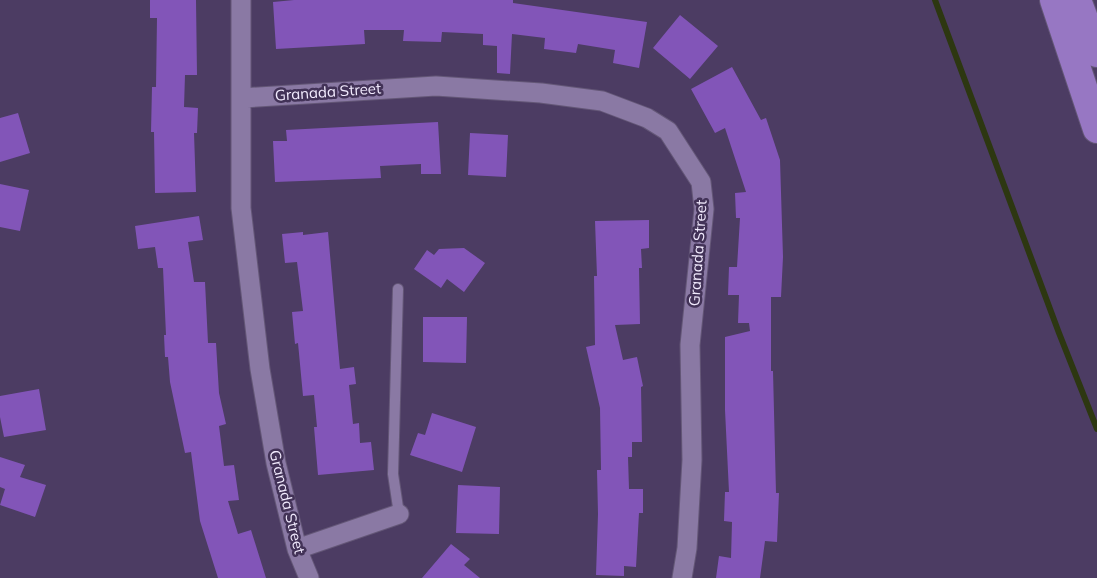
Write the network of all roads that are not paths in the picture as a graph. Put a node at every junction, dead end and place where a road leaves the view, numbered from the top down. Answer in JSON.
{"nodes":[{"id":1,"x":241,"y":0,"type":"edge"},
{"id":2,"x":1054,"y":0,"type":"edge"},
{"id":3,"x":1077,"y":0,"type":"edge"},
{"id":4,"x":1097,"y":54,"type":"edge"},
{"id":5,"x":242,"y":98,"type":"junction"},
{"id":6,"x":1097,"y":129,"type":"edge"},
{"id":7,"x":398,"y":290,"type":"dead end"},
{"id":8,"x":399,"y":514,"type":"joint"},
{"id":9,"x":297,"y":549,"type":"junction"},
{"id":10,"x":309,"y":578,"type":"edge"},
{"id":11,"x":682,"y":578,"type":"edge"}],
"edges":[{"from":1,"to":5,"type":"street","name":"Granada Street"},
{"from":2,"to":6,"type":"main road"},
{"from":3,"to":4,"type":"main road"},
{"from":5,"to":9,"type":"street","name":"Granada Street"},
{"from":5,"to":11,"type":"street","name":"Granada Street"},
{"from":7,"to":8,"type":"lane"},
{"from":8,"to":9,"type":"street"},
{"from":9,"to":10,"type":"street","name":"Granada Street"}]}
